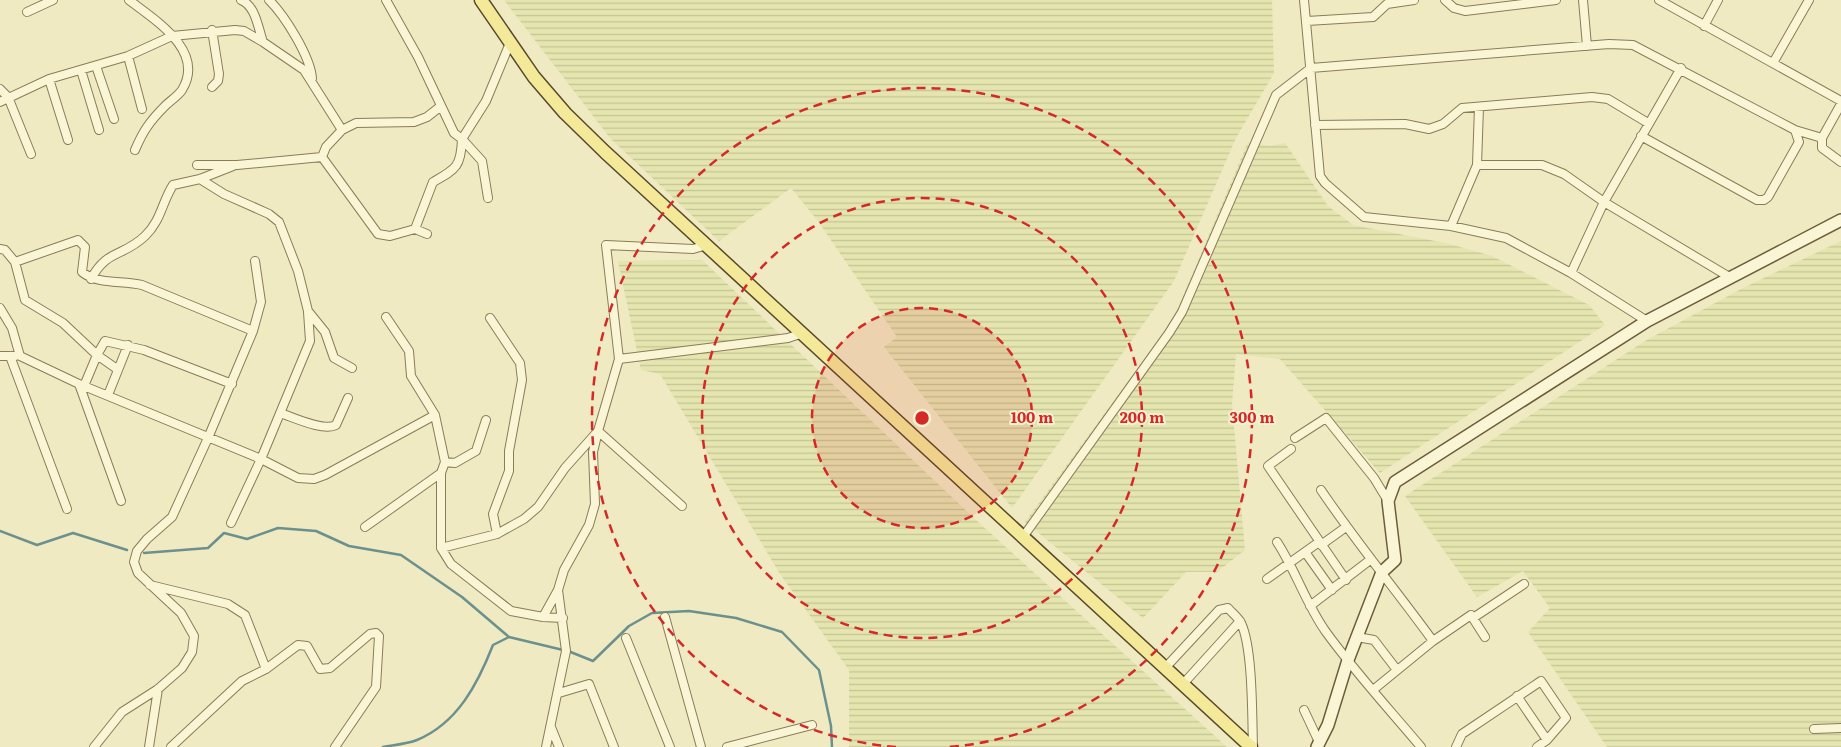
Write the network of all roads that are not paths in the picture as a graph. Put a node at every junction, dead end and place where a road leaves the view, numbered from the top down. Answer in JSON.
{"nodes":[{"id":1,"x":53,"y":0,"type":"edge"},
{"id":2,"x":129,"y":0,"type":"edge"},
{"id":3,"x":241,"y":0,"type":"edge"},
{"id":4,"x":269,"y":0,"type":"edge"},
{"id":5,"x":386,"y":0,"type":"edge"},
{"id":6,"x":481,"y":0,"type":"edge"},
{"id":7,"x":1304,"y":0,"type":"edge"},
{"id":8,"x":1414,"y":0,"type":"edge"},
{"id":9,"x":1556,"y":0,"type":"edge"},
{"id":10,"x":1583,"y":0,"type":"edge"},
{"id":11,"x":1658,"y":0,"type":"edge"},
{"id":12,"x":1718,"y":0,"type":"edge"},
{"id":13,"x":1809,"y":0,"type":"edge"},
{"id":14,"x":1447,"y":1,"type":"edge"},
{"id":15,"x":27,"y":12,"type":"dead end"},
{"id":16,"x":1307,"y":20,"type":"junction"},
{"id":17,"x":1704,"y":26,"type":"junction"},
{"id":18,"x":212,"y":30,"type":"junction"},
{"id":19,"x":172,"y":36,"type":"junction"},
{"id":20,"x":263,"y":42,"type":"junction"},
{"id":21,"x":510,"y":43,"type":"junction"},
{"id":22,"x":1587,"y":46,"type":"junction"},
{"id":23,"x":128,"y":56,"type":"junction"},
{"id":24,"x":1773,"y":63,"type":"junction"},
{"id":25,"x":96,"y":66,"type":"junction"},
{"id":26,"x":1311,"y":68,"type":"junction"},
{"id":27,"x":1681,"y":68,"type":"junction"},
{"id":28,"x":81,"y":70,"type":"junction"},
{"id":29,"x":49,"y":79,"type":"junction"},
{"id":30,"x":312,"y":82,"type":"junction"},
{"id":31,"x":212,"y":87,"type":"dead end"},
{"id":32,"x":0,"y":89,"type":"edge"},
{"id":33,"x":8,"y":97,"type":"junction"},
{"id":34,"x":0,"y":102,"type":"edge"},
{"id":35,"x":1841,"y":103,"type":"edge"},
{"id":36,"x":442,"y":106,"type":"junction"},
{"id":37,"x":1479,"y":107,"type":"junction"},
{"id":38,"x":142,"y":109,"type":"dead end"},
{"id":39,"x":114,"y":119,"type":"dead end"},
{"id":40,"x":1648,"y":123,"type":"junction"},
{"id":41,"x":1315,"y":125,"type":"junction"},
{"id":42,"x":100,"y":130,"type":"dead end"},
{"id":43,"x":342,"y":130,"type":"junction"},
{"id":44,"x":1795,"y":130,"type":"junction"},
{"id":45,"x":1641,"y":136,"type":"junction"},
{"id":46,"x":1822,"y":138,"type":"junction"},
{"id":47,"x":462,"y":139,"type":"junction"},
{"id":48,"x":68,"y":140,"type":"dead end"},
{"id":49,"x":136,"y":150,"type":"dead end"},
{"id":50,"x":32,"y":154,"type":"dead end"},
{"id":51,"x":322,"y":157,"type":"junction"},
{"id":52,"x":1841,"y":162,"type":"edge"},
{"id":53,"x":197,"y":165,"type":"dead end"},
{"id":54,"x":237,"y":165,"type":"junction"},
{"id":55,"x":1477,"y":165,"type":"junction"},
{"id":56,"x":200,"y":179,"type":"junction"},
{"id":57,"x":488,"y":198,"type":"dead end"},
{"id":58,"x":1604,"y":202,"type":"junction"},
{"id":59,"x":1841,"y":220,"type":"edge"},
{"id":60,"x":1451,"y":226,"type":"junction"},
{"id":61,"x":415,"y":228,"type":"junction"},
{"id":62,"x":427,"y":234,"type":"dead end"},
{"id":63,"x":707,"y":244,"type":"junction"},
{"id":64,"x":0,"y":249,"type":"edge"},
{"id":65,"x":255,"y":261,"type":"dead end"},
{"id":66,"x":15,"y":262,"type":"junction"},
{"id":67,"x":1571,"y":273,"type":"junction"},
{"id":68,"x":1731,"y":278,"type":"junction"},
{"id":69,"x":91,"y":279,"type":"junction"},
{"id":70,"x":0,"y":308,"type":"edge"},
{"id":71,"x":308,"y":311,"type":"junction"},
{"id":72,"x":386,"y":317,"type":"dead end"},
{"id":73,"x":490,"y":318,"type":"dead end"},
{"id":74,"x":1647,"y":321,"type":"junction"},
{"id":75,"x":253,"y":331,"type":"junction"},
{"id":76,"x":803,"y":332,"type":"junction"},
{"id":77,"x":128,"y":345,"type":"junction"},
{"id":78,"x":97,"y":355,"type":"junction"},
{"id":79,"x":0,"y":356,"type":"edge"},
{"id":80,"x":10,"y":356,"type":"junction"},
{"id":81,"x":20,"y":356,"type":"junction"},
{"id":82,"x":619,"y":359,"type":"junction"},
{"id":83,"x":352,"y":368,"type":"dead end"},
{"id":84,"x":118,"y":369,"type":"junction"},
{"id":85,"x":232,"y":384,"type":"junction"},
{"id":86,"x":81,"y":385,"type":"junction"},
{"id":87,"x":108,"y":395,"type":"junction"},
{"id":88,"x":348,"y":398,"type":"dead end"},
{"id":89,"x":280,"y":413,"type":"junction"},
{"id":90,"x":435,"y":416,"type":"junction"},
{"id":91,"x":486,"y":420,"type":"dead end"},
{"id":92,"x":598,"y":431,"type":"junction"},
{"id":93,"x":208,"y":438,"type":"junction"},
{"id":94,"x":1295,"y":438,"type":"dead end"},
{"id":95,"x":1291,"y":449,"type":"dead end"},
{"id":96,"x":261,"y":460,"type":"junction"},
{"id":97,"x":446,"y":462,"type":"junction"},
{"id":98,"x":441,"y":473,"type":"junction"},
{"id":99,"x":1321,"y":490,"type":"dead end"},
{"id":100,"x":122,"y":501,"type":"dead end"},
{"id":101,"x":1388,"y":501,"type":"junction"},
{"id":102,"x":682,"y":506,"type":"dead end"},
{"id":103,"x":67,"y":509,"type":"dead end"},
{"id":104,"x":231,"y":524,"type":"dead end"},
{"id":105,"x":365,"y":527,"type":"dead end"},
{"id":106,"x":1346,"y":527,"type":"junction"},
{"id":107,"x":497,"y":534,"type":"junction"},
{"id":108,"x":1023,"y":537,"type":"junction"},
{"id":109,"x":1277,"y":542,"type":"dead end"},
{"id":110,"x":1320,"y":544,"type":"junction"},
{"id":111,"x":441,"y":548,"type":"junction"},
{"id":112,"x":1305,"y":552,"type":"junction"},
{"id":113,"x":1370,"y":560,"type":"junction"},
{"id":114,"x":1290,"y":562,"type":"junction"},
{"id":115,"x":1382,"y":572,"type":"junction"},
{"id":116,"x":1267,"y":580,"type":"dead end"},
{"id":117,"x":1346,"y":580,"type":"junction"},
{"id":118,"x":148,"y":584,"type":"junction"},
{"id":119,"x":1524,"y":584,"type":"dead end"},
{"id":120,"x":558,"y":590,"type":"junction"},
{"id":121,"x":1332,"y":590,"type":"junction"},
{"id":122,"x":1310,"y":606,"type":"junction"},
{"id":123,"x":665,"y":616,"type":"dead end"},
{"id":124,"x":544,"y":617,"type":"junction"},
{"id":125,"x":562,"y":618,"type":"junction"},
{"id":126,"x":1473,"y":618,"type":"junction"},
{"id":127,"x":1240,"y":621,"type":"junction"},
{"id":128,"x":1357,"y":637,"type":"junction"},
{"id":129,"x":1485,"y":637,"type":"dead end"},
{"id":130,"x":626,"y":638,"type":"dead end"},
{"id":131,"x":1432,"y":641,"type":"junction"},
{"id":132,"x":1348,"y":660,"type":"junction"},
{"id":133,"x":1165,"y":668,"type":"junction"},
{"id":134,"x":266,"y":669,"type":"junction"},
{"id":135,"x":1397,"y":670,"type":"junction"},
{"id":136,"x":1183,"y":684,"type":"junction"},
{"id":137,"x":158,"y":689,"type":"junction"},
{"id":138,"x":1373,"y":690,"type":"junction"},
{"id":139,"x":558,"y":693,"type":"junction"},
{"id":140,"x":1517,"y":696,"type":"junction"},
{"id":141,"x":1304,"y":710,"type":"dead end"},
{"id":142,"x":812,"y":725,"type":"dead end"},
{"id":143,"x":550,"y":727,"type":"junction"},
{"id":144,"x":1841,"y":728,"type":"edge"},
{"id":145,"x":1814,"y":730,"type":"dead end"},
{"id":146,"x":1547,"y":740,"type":"junction"},
{"id":147,"x":1318,"y":745,"type":"edge"},
{"id":148,"x":94,"y":747,"type":"edge"},
{"id":149,"x":149,"y":747,"type":"edge"},
{"id":150,"x":171,"y":747,"type":"edge"},
{"id":151,"x":335,"y":747,"type":"edge"},
{"id":152,"x":546,"y":747,"type":"edge"},
{"id":153,"x":558,"y":747,"type":"edge"},
{"id":154,"x":614,"y":747,"type":"edge"},
{"id":155,"x":670,"y":747,"type":"edge"},
{"id":156,"x":701,"y":747,"type":"edge"},
{"id":157,"x":727,"y":747,"type":"edge"},
{"id":158,"x":1252,"y":747,"type":"edge"},
{"id":159,"x":1421,"y":747,"type":"edge"},
{"id":160,"x":1456,"y":747,"type":"edge"},
{"id":161,"x":1537,"y":747,"type":"edge"}],
"edges":[{"from":1,"to":15,"type":"street"},
{"from":2,"to":19,"type":"street"},
{"from":3,"to":20,"type":"street"},
{"from":4,"to":30,"type":"street"},
{"from":5,"to":36,"type":"street"},
{"from":6,"to":21,"type":"main road"},
{"from":7,"to":16,"type":"street"},
{"from":8,"to":16,"type":"street"},
{"from":9,"to":14,"type":"street"},
{"from":10,"to":22,"type":"street"},
{"from":11,"to":17,"type":"street"},
{"from":12,"to":17,"type":"street"},
{"from":13,"to":24,"type":"street"},
{"from":16,"to":26,"type":"street"},
{"from":17,"to":24,"type":"street"},
{"from":18,"to":19,"type":"street"},
{"from":18,"to":20,"type":"street"},
{"from":18,"to":31,"type":"street"},
{"from":19,"to":23,"type":"street"},
{"from":19,"to":49,"type":"street"},
{"from":20,"to":30,"type":"street"},
{"from":21,"to":47,"type":"street"},
{"from":21,"to":63,"type":"main road"},
{"from":22,"to":26,"type":"street"},
{"from":22,"to":27,"type":"street"},
{"from":23,"to":25,"type":"street"},
{"from":23,"to":38,"type":"street"},
{"from":24,"to":35,"type":"street"},
{"from":25,"to":28,"type":"street"},
{"from":25,"to":39,"type":"street"},
{"from":26,"to":41,"type":"street"},
{"from":26,"to":108,"type":"street"},
{"from":27,"to":40,"type":"street"},
{"from":27,"to":44,"type":"street"},
{"from":28,"to":29,"type":"street"},
{"from":28,"to":42,"type":"street"},
{"from":29,"to":33,"type":"street"},
{"from":29,"to":48,"type":"street"},
{"from":30,"to":43,"type":"street"},
{"from":32,"to":33,"type":"street"},
{"from":33,"to":34,"type":"street"},
{"from":33,"to":50,"type":"street"},
{"from":35,"to":46,"type":"street"},
{"from":36,"to":43,"type":"street"},
{"from":36,"to":47,"type":"street"},
{"from":37,"to":40,"type":"street"},
{"from":37,"to":41,"type":"street"},
{"from":37,"to":55,"type":"street"},
{"from":40,"to":45,"type":"street"},
{"from":41,"to":60,"type":"street"},
{"from":43,"to":51,"type":"street"},
{"from":44,"to":45,"type":"street"},
{"from":44,"to":46,"type":"street"},
{"from":45,"to":58,"type":"street"},
{"from":46,"to":52,"type":"street"},
{"from":47,"to":57,"type":"street"},
{"from":47,"to":61,"type":"street"},
{"from":51,"to":54,"type":"street"},
{"from":51,"to":61,"type":"street"},
{"from":53,"to":54,"type":"street"},
{"from":54,"to":56,"type":"street"},
{"from":55,"to":58,"type":"street"},
{"from":55,"to":60,"type":"street"},
{"from":56,"to":69,"type":"street"},
{"from":56,"to":71,"type":"street"},
{"from":58,"to":67,"type":"street"},
{"from":58,"to":68,"type":"street"},
{"from":59,"to":68,"type":"main road"},
{"from":60,"to":67,"type":"street"},
{"from":61,"to":62,"type":"street"},
{"from":63,"to":76,"type":"main road"},
{"from":63,"to":82,"type":"street"},
{"from":64,"to":66,"type":"street"},
{"from":65,"to":75,"type":"street"},
{"from":66,"to":69,"type":"street"},
{"from":66,"to":78,"type":"street"},
{"from":67,"to":74,"type":"street"},
{"from":68,"to":74,"type":"main road"},
{"from":69,"to":75,"type":"street"},
{"from":70,"to":81,"type":"street"},
{"from":71,"to":83,"type":"street"},
{"from":71,"to":89,"type":"street"},
{"from":72,"to":90,"type":"street"},
{"from":73,"to":107,"type":"street"},
{"from":74,"to":101,"type":"main road"},
{"from":75,"to":85,"type":"street"},
{"from":76,"to":82,"type":"street"},
{"from":76,"to":108,"type":"main road"},
{"from":77,"to":78,"type":"street"},
{"from":77,"to":84,"type":"street"},
{"from":77,"to":85,"type":"street"},
{"from":78,"to":84,"type":"street"},
{"from":78,"to":86,"type":"street"},
{"from":79,"to":80,"type":"street"},
{"from":80,"to":81,"type":"street"},
{"from":80,"to":103,"type":"street"},
{"from":81,"to":86,"type":"street"},
{"from":82,"to":92,"type":"street"},
{"from":84,"to":87,"type":"street"},
{"from":85,"to":93,"type":"street"},
{"from":86,"to":87,"type":"street"},
{"from":86,"to":100,"type":"street"},
{"from":87,"to":93,"type":"street"},
{"from":88,"to":89,"type":"street"},
{"from":89,"to":96,"type":"street"},
{"from":90,"to":96,"type":"street"},
{"from":90,"to":97,"type":"street"},
{"from":91,"to":97,"type":"street"},
{"from":92,"to":102,"type":"street"},
{"from":92,"to":107,"type":"street"},
{"from":92,"to":120,"type":"street"},
{"from":93,"to":96,"type":"street"},
{"from":93,"to":118,"type":"street"},
{"from":94,"to":101,"type":"street"},
{"from":95,"to":110,"type":"street"},
{"from":96,"to":104,"type":"street"},
{"from":97,"to":98,"type":"street"},
{"from":98,"to":105,"type":"street"},
{"from":98,"to":111,"type":"street"},
{"from":99,"to":106,"type":"street"},
{"from":101,"to":115,"type":"main road"},
{"from":106,"to":110,"type":"street"},
{"from":106,"to":113,"type":"street"},
{"from":107,"to":111,"type":"street"},
{"from":108,"to":133,"type":"main road"},
{"from":109,"to":114,"type":"street"},
{"from":110,"to":112,"type":"street"},
{"from":110,"to":117,"type":"street"},
{"from":111,"to":124,"type":"street"},
{"from":112,"to":114,"type":"street"},
{"from":112,"to":121,"type":"street"},
{"from":113,"to":115,"type":"street"},
{"from":113,"to":117,"type":"street"},
{"from":114,"to":116,"type":"street"},
{"from":114,"to":122,"type":"street"},
{"from":115,"to":128,"type":"main road"},
{"from":115,"to":131,"type":"street"},
{"from":117,"to":121,"type":"street"},
{"from":118,"to":134,"type":"street"},
{"from":118,"to":137,"type":"street"},
{"from":119,"to":126,"type":"street"},
{"from":120,"to":124,"type":"street"},
{"from":120,"to":125,"type":"street"},
{"from":121,"to":122,"type":"street"},
{"from":122,"to":132,"type":"street"},
{"from":123,"to":156,"type":"street"},
{"from":124,"to":125,"type":"street"},
{"from":125,"to":139,"type":"street"},
{"from":126,"to":129,"type":"street"},
{"from":126,"to":131,"type":"street"},
{"from":127,"to":133,"type":"street"},
{"from":127,"to":136,"type":"street"},
{"from":127,"to":158,"type":"street"},
{"from":128,"to":132,"type":"main road"},
{"from":128,"to":135,"type":"street"},
{"from":130,"to":155,"type":"street"},
{"from":131,"to":135,"type":"street"},
{"from":132,"to":138,"type":"street"},
{"from":132,"to":147,"type":"main road"},
{"from":133,"to":136,"type":"main road"},
{"from":134,"to":150,"type":"street"},
{"from":134,"to":151,"type":"street"},
{"from":135,"to":138,"type":"street"},
{"from":136,"to":158,"type":"main road"},
{"from":137,"to":148,"type":"street"},
{"from":137,"to":149,"type":"street"},
{"from":138,"to":159,"type":"street"},
{"from":139,"to":143,"type":"street"},
{"from":139,"to":154,"type":"street"},
{"from":140,"to":146,"type":"street"},
{"from":140,"to":146,"type":"street"},
{"from":140,"to":160,"type":"street"},
{"from":141,"to":147,"type":"street"},
{"from":142,"to":157,"type":"street"},
{"from":143,"to":152,"type":"street"},
{"from":143,"to":153,"type":"street"},
{"from":144,"to":145,"type":"street"},
{"from":146,"to":161,"type":"street"}]}
